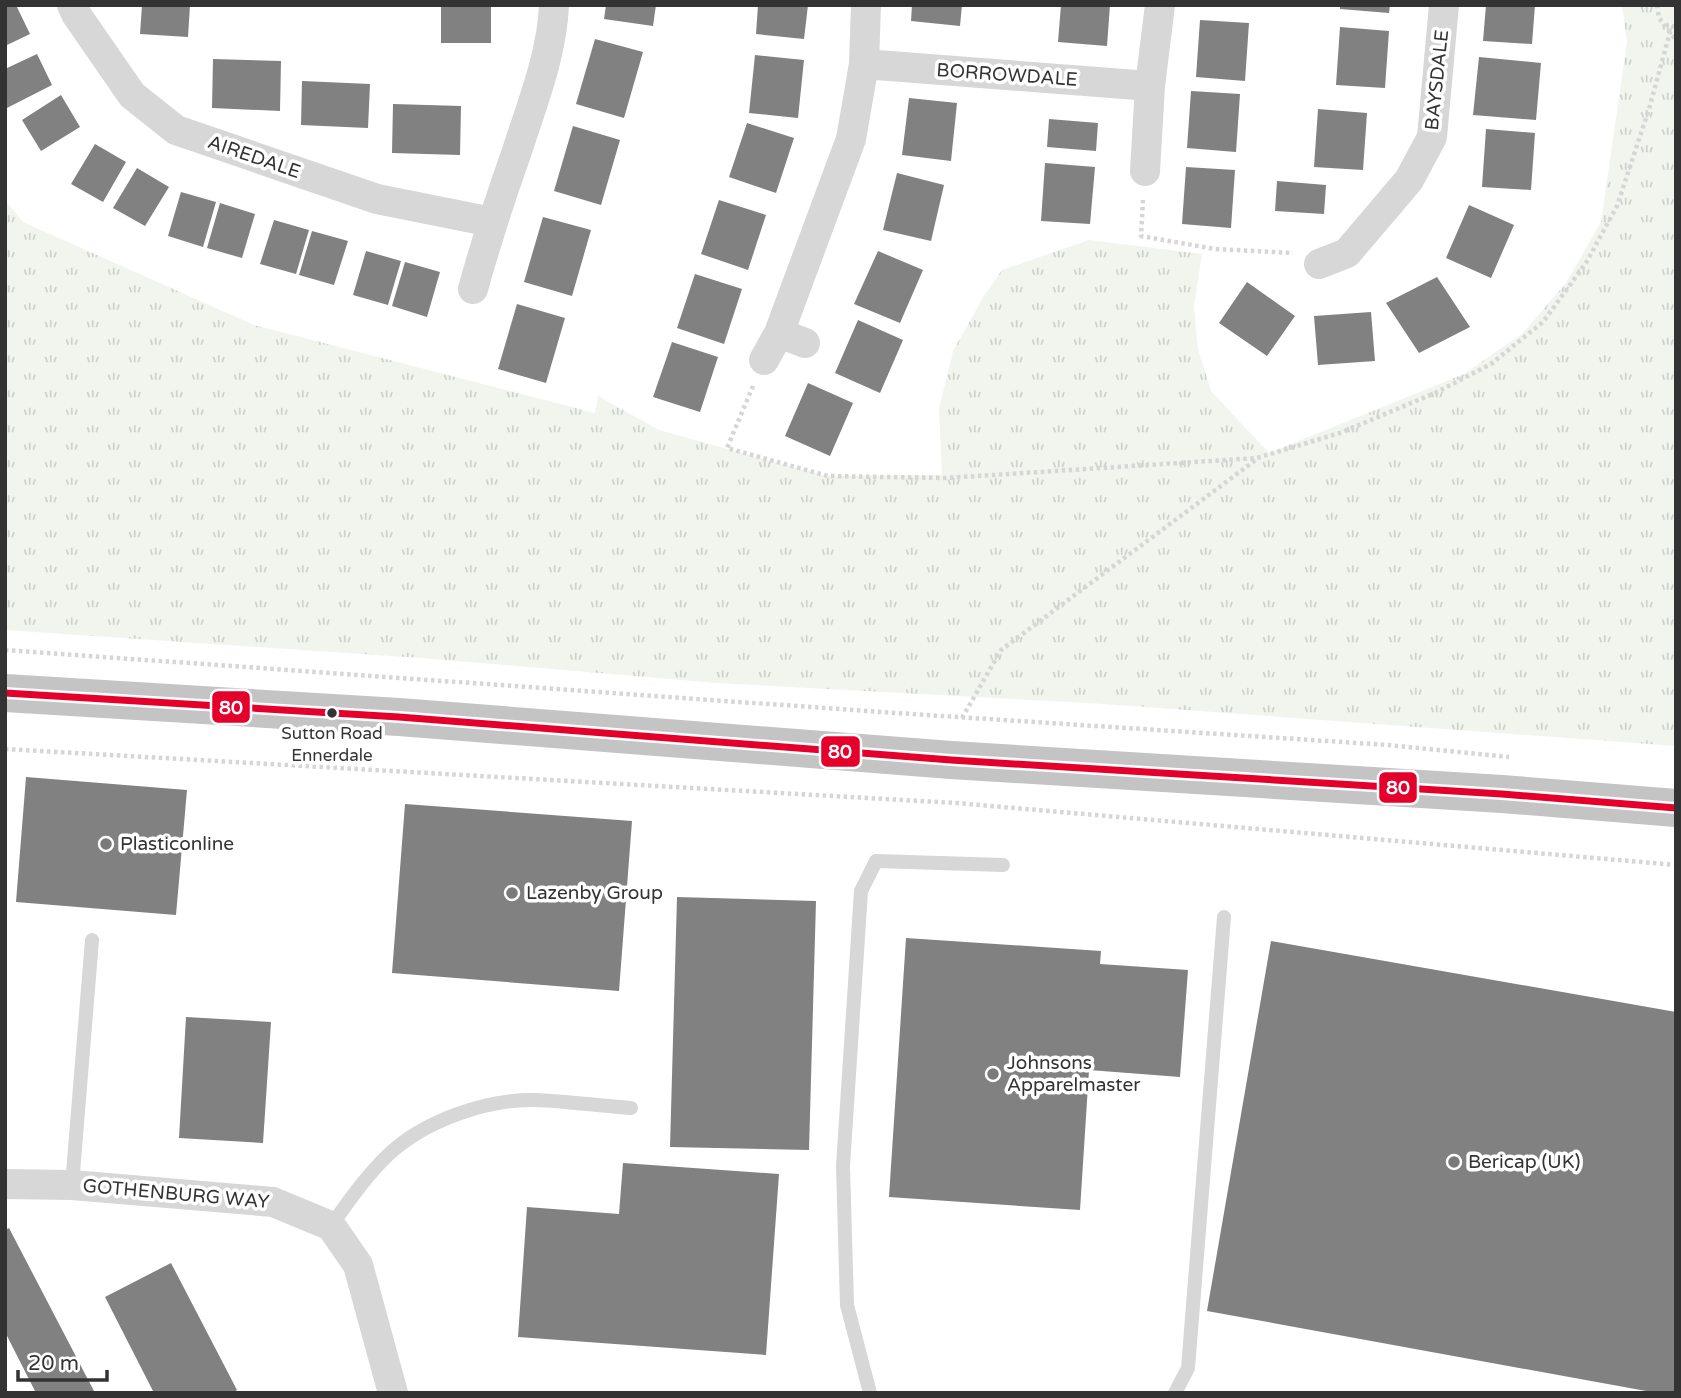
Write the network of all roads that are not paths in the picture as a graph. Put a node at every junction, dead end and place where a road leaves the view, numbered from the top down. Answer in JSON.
{"nodes":[{"id":1,"x":72,"y":5,"type":"edge"},
{"id":2,"x":554,"y":5,"type":"edge"},
{"id":3,"x":866,"y":5,"type":"edge"},
{"id":4,"x":1160,"y":5,"type":"edge"},
{"id":5,"x":1444,"y":5,"type":"edge"},
{"id":6,"x":863,"y":64,"type":"junction"},
{"id":7,"x":1150,"y":86,"type":"junction"},
{"id":8,"x":1145,"y":171,"type":"road end"},
{"id":9,"x":492,"y":222,"type":"junction"},
{"id":10,"x":1319,"y":264,"type":"road end"},
{"id":11,"x":473,"y":289,"type":"dead end"},
{"id":12,"x":764,"y":360,"type":"road end"},
{"id":13,"x":5,"y":693,"type":"edge"},
{"id":14,"x":1676,"y":808,"type":"edge"},
{"id":15,"x":1003,"y":865,"type":"dead end"},
{"id":16,"x":1224,"y":917,"type":"dead end"},
{"id":17,"x":92,"y":940,"type":"dead end"},
{"id":18,"x":631,"y":1108,"type":"dead end"},
{"id":19,"x":5,"y":1184,"type":"edge"},
{"id":20,"x":72,"y":1185,"type":"junction"},
{"id":21,"x":331,"y":1226,"type":"junction"},
{"id":22,"x":393,"y":1393,"type":"edge"},
{"id":23,"x":870,"y":1393,"type":"edge"},
{"id":24,"x":1175,"y":1393,"type":"edge"}],
"edges":[{"from":1,"to":9,"type":"street","name":"AIREDALE"},
{"from":2,"to":9,"type":"street"},
{"from":3,"to":6,"type":"street"},
{"from":4,"to":7,"type":"street"},
{"from":5,"to":10,"type":"street","name":"BAYSDALE"},
{"from":6,"to":7,"type":"street","name":"BORROWDALE"},
{"from":6,"to":12,"type":"street"},
{"from":7,"to":8,"type":"street"},
{"from":9,"to":11,"type":"street"},
{"from":13,"to":14,"type":"highway"},
{"from":15,"to":23,"type":"lane"},
{"from":16,"to":24,"type":"lane"},
{"from":17,"to":20,"type":"lane"},
{"from":18,"to":21,"type":"lane"},
{"from":19,"to":20,"type":"street","name":"GOTHENBURG WAY"},
{"from":20,"to":21,"type":"street","name":"GOTHENBURG WAY"},
{"from":21,"to":22,"type":"street"}]}
